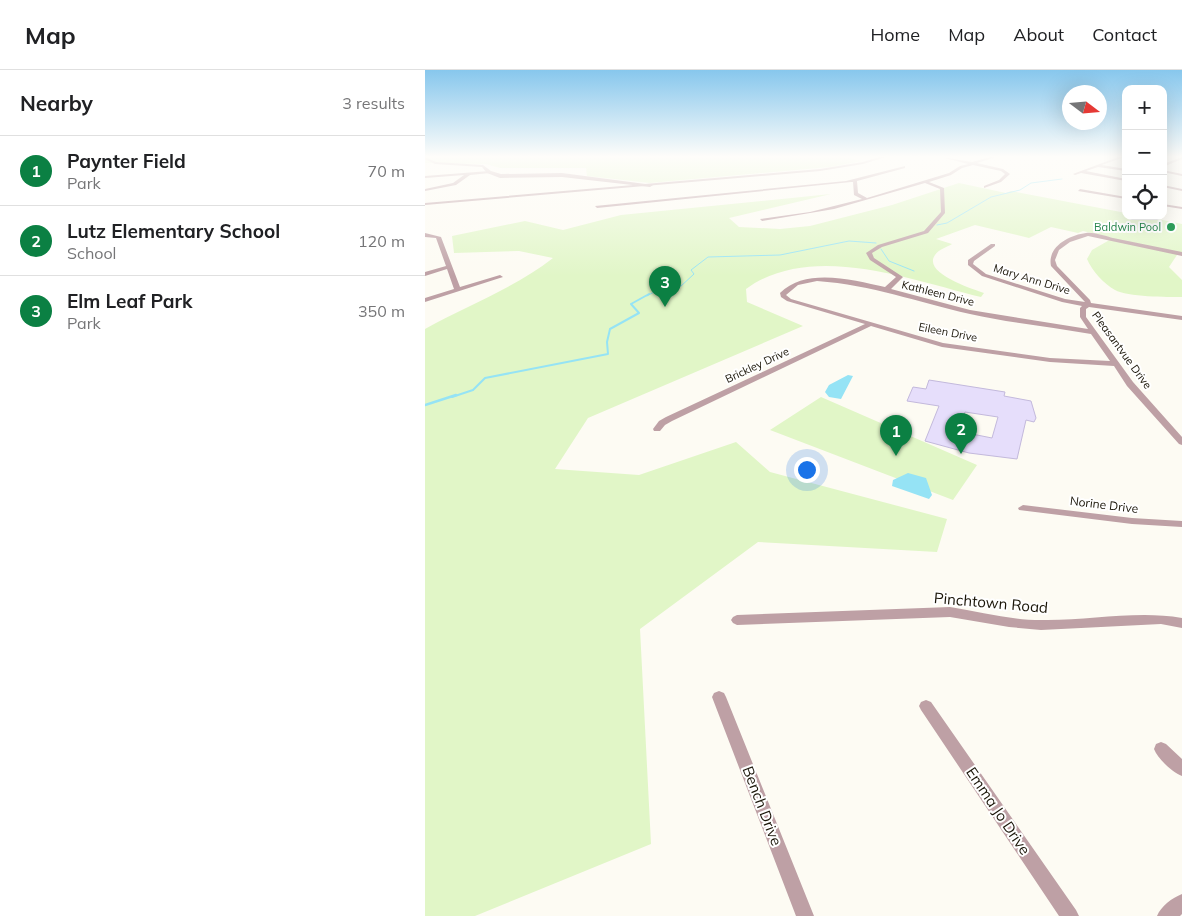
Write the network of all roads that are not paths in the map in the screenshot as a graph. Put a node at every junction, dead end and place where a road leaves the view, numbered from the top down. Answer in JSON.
{"nodes":[{"id":1,"x":510,"y":196,"type":"edge"},
{"id":2,"x":701,"y":196,"type":"edge"},
{"id":3,"x":861,"y":196,"type":"edge"},
{"id":4,"x":875,"y":196,"type":"edge"},
{"id":5,"x":942,"y":196,"type":"edge"},
{"id":6,"x":866,"y":199,"type":"junction"},
{"id":7,"x":425,"y":204,"type":"edge"},
{"id":8,"x":1167,"y":206,"type":"edge"},
{"id":9,"x":597,"y":207,"type":"dead end"},
{"id":10,"x":1182,"y":208,"type":"edge"},
{"id":11,"x":762,"y":220,"type":"dead end"},
{"id":12,"x":425,"y":235,"type":"edge"},
{"id":13,"x":993,"y":245,"type":"dead end"},
{"id":14,"x":1182,"y":254,"type":"edge"},
{"id":15,"x":449,"y":267,"type":"junction"},
{"id":16,"x":425,"y":274,"type":"edge"},
{"id":17,"x":500,"y":277,"type":"dead end"},
{"id":18,"x":458,"y":290,"type":"junction"},
{"id":19,"x":886,"y":290,"type":"junction"},
{"id":20,"x":783,"y":293,"type":"joint"},
{"id":21,"x":425,"y":300,"type":"edge"},
{"id":22,"x":1088,"y":304,"type":"junction"},
{"id":23,"x":1182,"y":318,"type":"edge"},
{"id":24,"x":869,"y":325,"type":"junction"},
{"id":25,"x":1093,"y":332,"type":"junction"},
{"id":26,"x":1117,"y":364,"type":"junction"},
{"id":27,"x":657,"y":429,"type":"dead end"},
{"id":28,"x":1182,"y":442,"type":"edge"},
{"id":29,"x":1023,"y":508,"type":"dead end"},
{"id":30,"x":1182,"y":524,"type":"edge"},
{"id":31,"x":737,"y":620,"type":"dead end"},
{"id":32,"x":1182,"y":623,"type":"edge"},
{"id":33,"x":719,"y":697,"type":"dead end"},
{"id":34,"x":925,"y":706,"type":"dead end"},
{"id":35,"x":1161,"y":749,"type":"dead end"},
{"id":36,"x":1182,"y":769,"type":"edge"},
{"id":37,"x":1182,"y":903,"type":"edge"},
{"id":38,"x":805,"y":916,"type":"edge"},
{"id":39,"x":1070,"y":916,"type":"edge"},
{"id":40,"x":1166,"y":916,"type":"edge"}],
"edges":[{"from":1,"to":7,"type":"street"},
{"from":2,"to":9,"type":"street"},
{"from":3,"to":6,"type":"street"},
{"from":4,"to":6,"type":"street"},
{"from":5,"to":19,"type":"street"},
{"from":6,"to":11,"type":"street"},
{"from":8,"to":10,"type":"street"},
{"from":12,"to":15,"type":"street"},
{"from":13,"to":22,"type":"street","name":"Mary Ann Drive"},
{"from":14,"to":22,"type":"street","name":"Pleasantvue Drive"},
{"from":15,"to":16,"type":"street"},
{"from":15,"to":18,"type":"street"},
{"from":17,"to":18,"type":"street"},
{"from":18,"to":21,"type":"street"},
{"from":19,"to":20,"type":"street","name":"Kathleen Drive"},
{"from":19,"to":25,"type":"street","name":"Kathleen Drive"},
{"from":20,"to":24,"type":"street","name":"Eileen Drive"},
{"from":22,"to":23,"type":"street","name":"Mary Ann Drive"},
{"from":22,"to":25,"type":"street","name":"Pleasantvue Drive"},
{"from":24,"to":26,"type":"street","name":"Eileen Drive"},
{"from":24,"to":27,"type":"street","name":"Brickley Drive"},
{"from":25,"to":26,"type":"street","name":"Pleasantvue Drive"},
{"from":26,"to":28,"type":"street","name":"Pleasantvue Drive"},
{"from":29,"to":30,"type":"street","name":"Norine Drive"},
{"from":31,"to":32,"type":"street","name":"Pinchtown Road"},
{"from":33,"to":38,"type":"street","name":"Bench Drive"},
{"from":34,"to":39,"type":"street","name":"Emma Jo Drive"},
{"from":35,"to":36,"type":"street"},
{"from":37,"to":40,"type":"street"}]}
